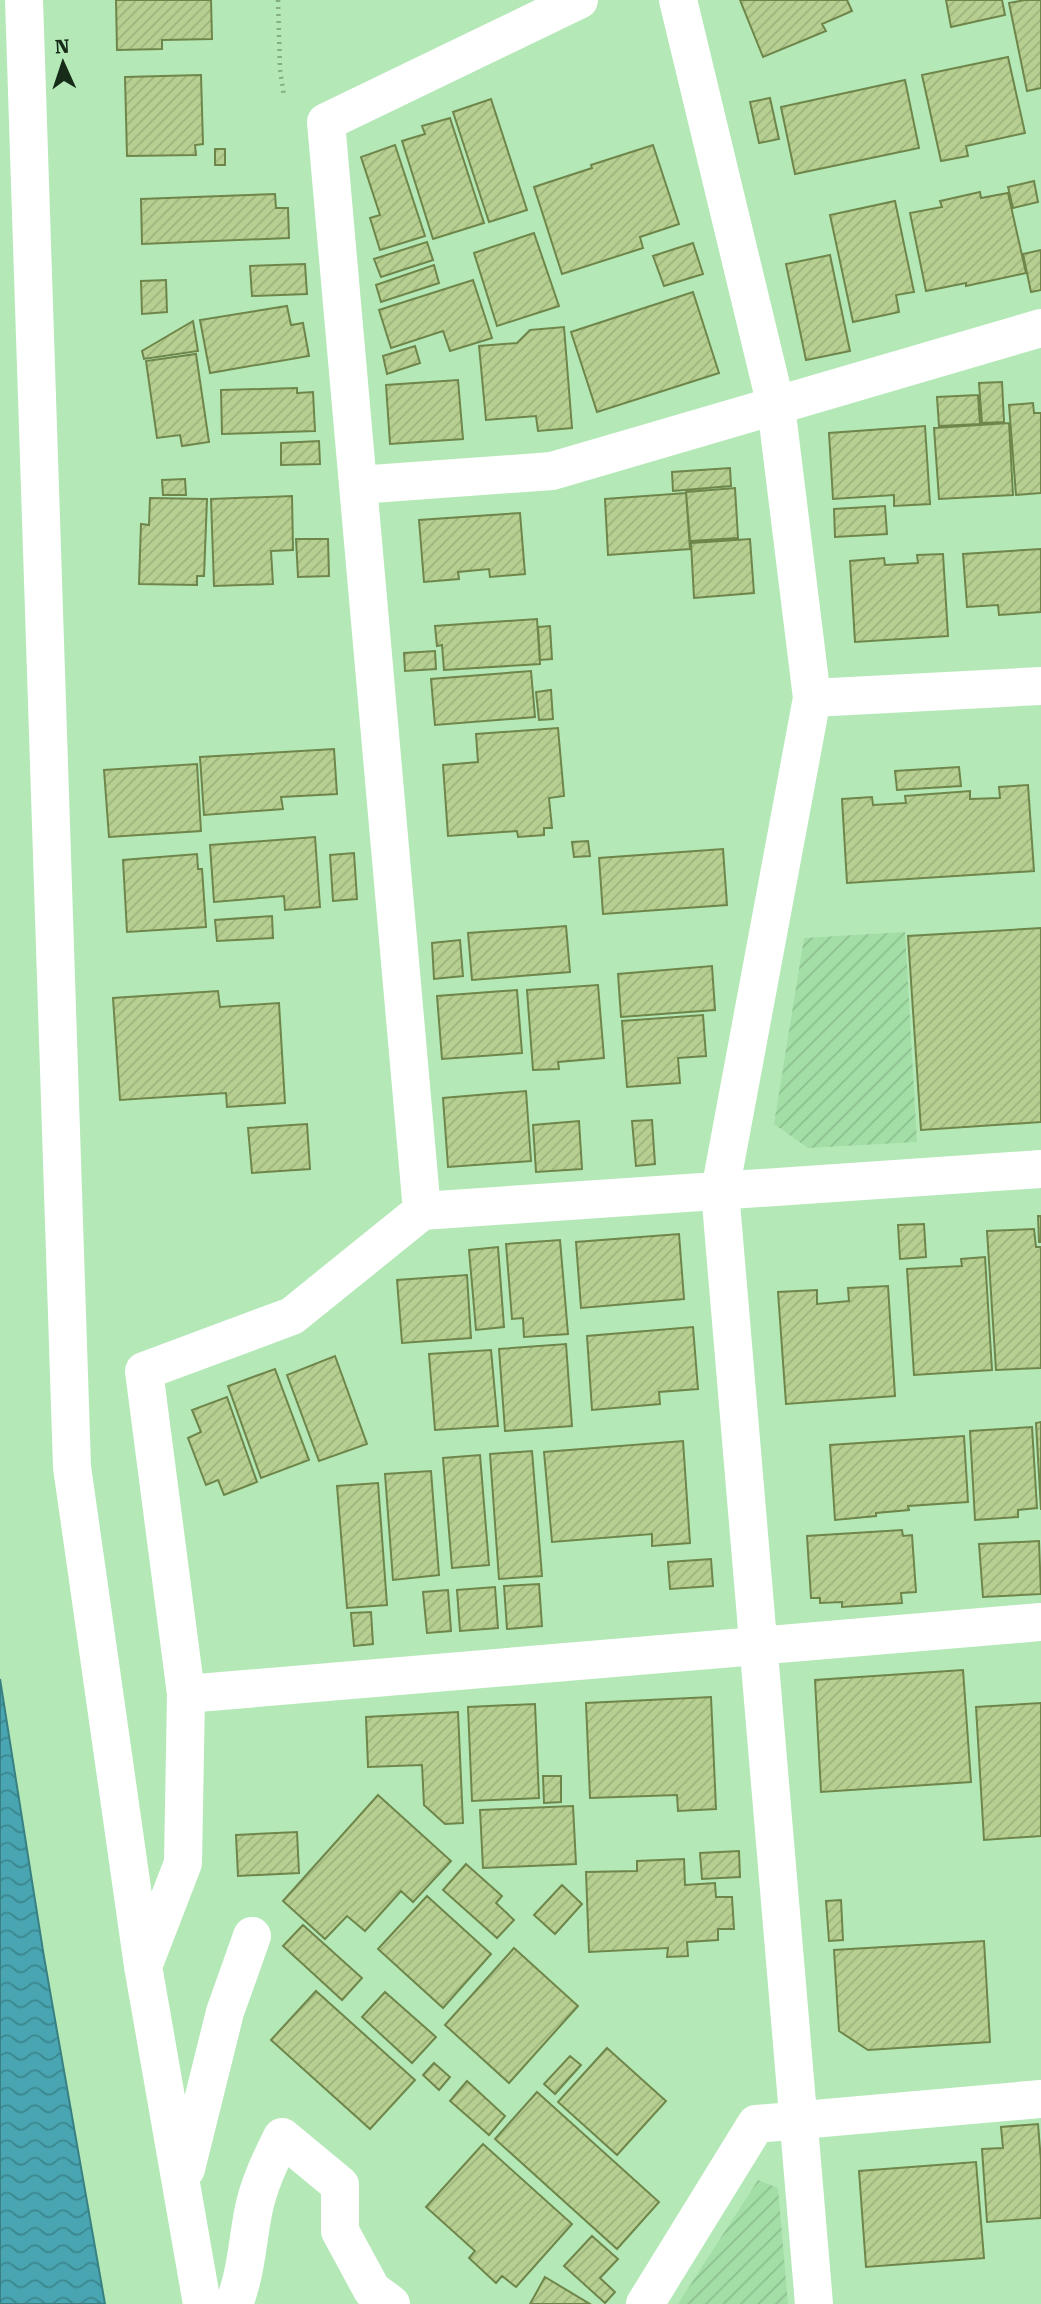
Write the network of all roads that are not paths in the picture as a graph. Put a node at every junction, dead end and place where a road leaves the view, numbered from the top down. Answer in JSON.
{"nodes":[{"id":1,"x":24,"y":0,"type":"edge"},
{"id":2,"x":579,"y":0,"type":"edge"},
{"id":3,"x":678,"y":0,"type":"edge"},
{"id":4,"x":1041,"y":328,"type":"edge"},
{"id":5,"x":776,"y":406,"type":"junction"},
{"id":6,"x":358,"y":485,"type":"junction"},
{"id":7,"x":1041,"y":686,"type":"edge"},
{"id":8,"x":812,"y":698,"type":"junction"},
{"id":9,"x":1041,"y":1169,"type":"edge"},
{"id":10,"x":720,"y":1191,"type":"junction"},
{"id":11,"x":422,"y":1211,"type":"junction"},
{"id":12,"x":1041,"y":1622,"type":"edge"},
{"id":13,"x":758,"y":1646,"type":"junction"},
{"id":14,"x":186,"y":1694,"type":"junction"},
{"id":15,"x":252,"y":1936,"type":"dead end"},
{"id":16,"x":143,"y":1966,"type":"junction"},
{"id":17,"x":1041,"y":2099,"type":"edge"},
{"id":18,"x":799,"y":2120,"type":"junction"},
{"id":19,"x":182,"y":2185,"type":"junction"},
{"id":20,"x":202,"y":2304,"type":"edge"},
{"id":21,"x":234,"y":2304,"type":"edge"},
{"id":22,"x":391,"y":2304,"type":"edge"},
{"id":23,"x":645,"y":2304,"type":"edge"},
{"id":24,"x":814,"y":2304,"type":"edge"}],
"edges":[{"from":1,"to":16,"type":"street"},
{"from":2,"to":6,"type":"street"},
{"from":3,"to":5,"type":"street"},
{"from":4,"to":5,"type":"street"},
{"from":5,"to":6,"type":"street"},
{"from":5,"to":8,"type":"street"},
{"from":6,"to":11,"type":"street"},
{"from":7,"to":8,"type":"street"},
{"from":8,"to":10,"type":"street"},
{"from":9,"to":10,"type":"street"},
{"from":10,"to":11,"type":"street"},
{"from":10,"to":13,"type":"street"},
{"from":11,"to":14,"type":"street"},
{"from":12,"to":13,"type":"street"},
{"from":13,"to":14,"type":"street"},
{"from":13,"to":18,"type":"street"},
{"from":14,"to":16,"type":"street"},
{"from":15,"to":19,"type":"street"},
{"from":16,"to":19,"type":"street"},
{"from":17,"to":18,"type":"street"},
{"from":18,"to":23,"type":"street"},
{"from":18,"to":24,"type":"street"},
{"from":19,"to":20,"type":"street"},
{"from":21,"to":22,"type":"street"}]}
